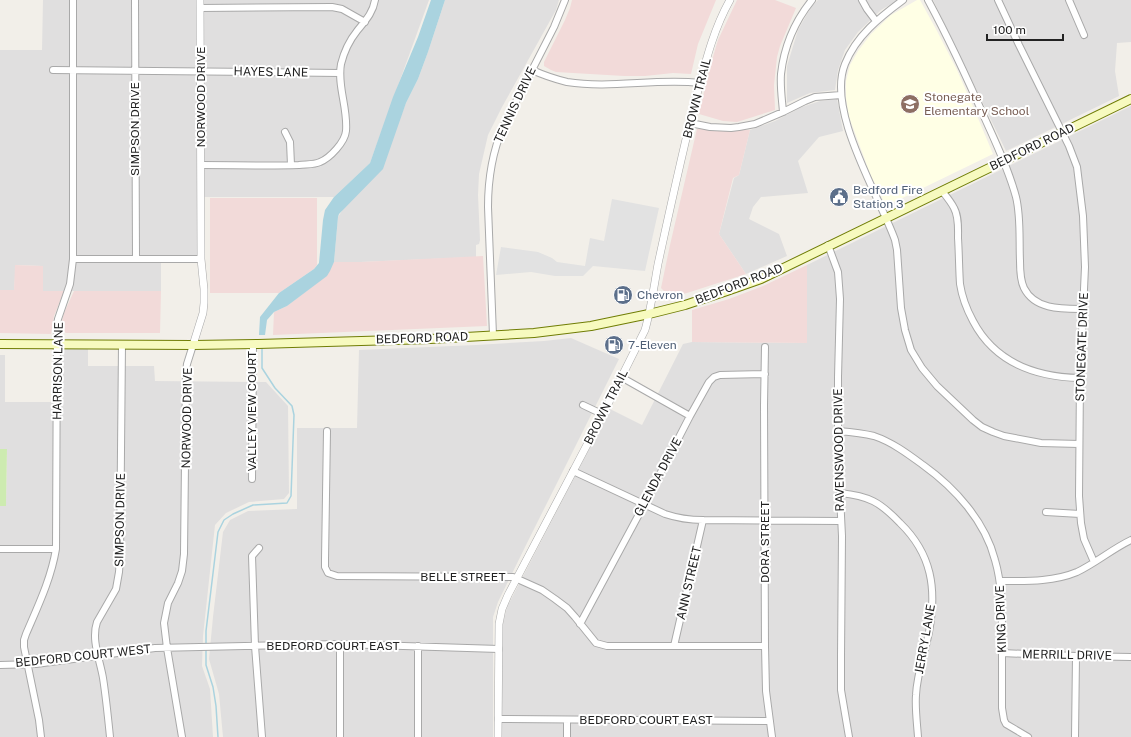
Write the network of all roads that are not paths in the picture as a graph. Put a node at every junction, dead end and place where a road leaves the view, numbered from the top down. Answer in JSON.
{"nodes":[{"id":1,"x":73,"y":0,"type":"edge"},
{"id":2,"x":134,"y":0,"type":"edge"},
{"id":3,"x":375,"y":0,"type":"edge"},
{"id":4,"x":565,"y":0,"type":"edge"},
{"id":5,"x":730,"y":0,"type":"edge"},
{"id":6,"x":812,"y":0,"type":"edge"},
{"id":7,"x":862,"y":0,"type":"edge"},
{"id":8,"x":904,"y":0,"type":"edge"},
{"id":9,"x":928,"y":0,"type":"edge"},
{"id":10,"x":998,"y":0,"type":"edge"},
{"id":11,"x":1069,"y":0,"type":"edge"},
{"id":12,"x":200,"y":4,"type":"edge"},
{"id":13,"x":876,"y":21,"type":"junction"},
{"id":14,"x":365,"y":22,"type":"junction"},
{"id":15,"x":1084,"y":35,"type":"dead end"},
{"id":16,"x":53,"y":70,"type":"dead end"},
{"id":17,"x":532,"y":70,"type":"junction"},
{"id":18,"x":73,"y":71,"type":"junction"},
{"id":19,"x":135,"y":71,"type":"junction"},
{"id":20,"x":201,"y":71,"type":"junction"},
{"id":21,"x":340,"y":73,"type":"junction"},
{"id":22,"x":700,"y":83,"type":"junction"},
{"id":23,"x":841,"y":95,"type":"junction"},
{"id":24,"x":1131,"y":99,"type":"edge"},
{"id":25,"x":782,"y":112,"type":"junction"},
{"id":26,"x":690,"y":123,"type":"junction"},
{"id":27,"x":285,"y":132,"type":"dead end"},
{"id":28,"x":1062,"y":132,"type":"junction"},
{"id":29,"x":1003,"y":161,"type":"junction"},
{"id":30,"x":201,"y":165,"type":"junction"},
{"id":31,"x":291,"y":165,"type":"junction"},
{"id":32,"x":942,"y":191,"type":"junction"},
{"id":33,"x":885,"y":219,"type":"junction"},
{"id":34,"x":828,"y":246,"type":"junction"},
{"id":35,"x":202,"y":258,"type":"junction"},
{"id":36,"x":73,"y":259,"type":"junction"},
{"id":37,"x":136,"y":259,"type":"junction"},
{"id":38,"x":1083,"y":309,"type":"junction"},
{"id":39,"x":649,"y":314,"type":"junction"},
{"id":40,"x":493,"y":336,"type":"junction"},
{"id":41,"x":0,"y":344,"type":"edge"},
{"id":42,"x":56,"y":344,"type":"junction"},
{"id":43,"x":122,"y":344,"type":"junction"},
{"id":44,"x":193,"y":344,"type":"junction"},
{"id":45,"x":259,"y":344,"type":"junction"},
{"id":46,"x":765,"y":347,"type":"dead end"},
{"id":47,"x":764,"y":374,"type":"junction"},
{"id":48,"x":621,"y":377,"type":"junction"},
{"id":49,"x":1080,"y":378,"type":"junction"},
{"id":50,"x":583,"y":405,"type":"dead end"},
{"id":51,"x":602,"y":414,"type":"junction"},
{"id":52,"x":690,"y":416,"type":"junction"},
{"id":53,"x":327,"y":431,"type":"dead end"},
{"id":54,"x":838,"y":431,"type":"junction"},
{"id":55,"x":1079,"y":444,"type":"junction"},
{"id":56,"x":573,"y":471,"type":"junction"},
{"id":57,"x":252,"y":479,"type":"dead end"},
{"id":58,"x":840,"y":493,"type":"junction"},
{"id":59,"x":644,"y":505,"type":"junction"},
{"id":60,"x":1046,"y":512,"type":"dead end"},
{"id":61,"x":1080,"y":514,"type":"junction"},
{"id":62,"x":703,"y":520,"type":"junction"},
{"id":63,"x":765,"y":520,"type":"junction"},
{"id":64,"x":841,"y":521,"type":"junction"},
{"id":65,"x":1131,"y":540,"type":"edge"},
{"id":66,"x":259,"y":548,"type":"dead end"},
{"id":67,"x":0,"y":549,"type":"edge"},
{"id":68,"x":56,"y":549,"type":"junction"},
{"id":69,"x":1094,"y":562,"type":"junction"},
{"id":70,"x":517,"y":578,"type":"junction"},
{"id":71,"x":1000,"y":581,"type":"junction"},
{"id":72,"x":580,"y":624,"type":"junction"},
{"id":73,"x":340,"y":644,"type":"junction"},
{"id":74,"x":255,"y":646,"type":"junction"},
{"id":75,"x":418,"y":646,"type":"junction"},
{"id":76,"x":674,"y":646,"type":"junction"},
{"id":77,"x":765,"y":646,"type":"junction"},
{"id":78,"x":167,"y":648,"type":"junction"},
{"id":79,"x":499,"y":649,"type":"junction"},
{"id":80,"x":1002,"y":653,"type":"junction"},
{"id":81,"x":98,"y":655,"type":"junction"},
{"id":82,"x":1076,"y":656,"type":"junction"},
{"id":83,"x":1131,"y":657,"type":"edge"},
{"id":84,"x":0,"y":664,"type":"edge"},
{"id":85,"x":27,"y":664,"type":"junction"},
{"id":86,"x":498,"y":719,"type":"junction"},
{"id":87,"x":567,"y":720,"type":"junction"},
{"id":88,"x":770,"y":721,"type":"junction"},
{"id":89,"x":1022,"y":735,"type":"edge"},
{"id":90,"x":41,"y":737,"type":"edge"},
{"id":91,"x":110,"y":737,"type":"edge"},
{"id":92,"x":182,"y":737,"type":"edge"},
{"id":93,"x":262,"y":737,"type":"edge"},
{"id":94,"x":340,"y":737,"type":"edge"},
{"id":95,"x":418,"y":737,"type":"edge"},
{"id":96,"x":498,"y":737,"type":"edge"},
{"id":97,"x":567,"y":737,"type":"edge"},
{"id":98,"x":772,"y":737,"type":"edge"},
{"id":99,"x":849,"y":737,"type":"edge"},
{"id":100,"x":918,"y":737,"type":"edge"},
{"id":101,"x":1028,"y":737,"type":"edge"},
{"id":102,"x":1075,"y":737,"type":"edge"}],
"edges":[{"from":1,"to":18,"type":"street","name":"HARRISON LANE"},
{"from":2,"to":19,"type":"street","name":"SIMPSON DRIVE"},
{"from":3,"to":14,"type":"street"},
{"from":4,"to":17,"type":"street","name":"TENNIS DRIVE"},
{"from":5,"to":22,"type":"street","name":"BROWN TRAIL"},
{"from":6,"to":25,"type":"street"},
{"from":7,"to":13,"type":"street"},
{"from":8,"to":13,"type":"street"},
{"from":9,"to":29,"type":"street"},
{"from":10,"to":28,"type":"street","name":"STONEGATE DRIVE"},
{"from":11,"to":15,"type":"street"},
{"from":12,"to":14,"type":"street"},
{"from":12,"to":20,"type":"street","name":"NORWOOD DRIVE"},
{"from":13,"to":23,"type":"street"},
{"from":14,"to":21,"type":"street"},
{"from":16,"to":18,"type":"street"},
{"from":17,"to":22,"type":"street"},
{"from":17,"to":40,"type":"street","name":"TENNIS DRIVE"},
{"from":18,"to":19,"type":"street","name":"HAYES LANE"},
{"from":18,"to":36,"type":"street","name":"HARRISON LANE"},
{"from":19,"to":20,"type":"street","name":"HAYES LANE"},
{"from":19,"to":37,"type":"street","name":"SIMPSON DRIVE"},
{"from":20,"to":21,"type":"street","name":"HAYES LANE"},
{"from":20,"to":30,"type":"street","name":"NORWOOD DRIVE"},
{"from":21,"to":31,"type":"street"},
{"from":22,"to":26,"type":"street","name":"BROWN TRAIL"},
{"from":23,"to":25,"type":"street"},
{"from":23,"to":33,"type":"street"},
{"from":24,"to":28,"type":"main road","name":"BEDFORD ROAD"},
{"from":25,"to":26,"type":"street"},
{"from":26,"to":39,"type":"street","name":"BROWN TRAIL"},
{"from":27,"to":31,"type":"street"},
{"from":28,"to":29,"type":"main road","name":"BEDFORD ROAD"},
{"from":28,"to":38,"type":"street","name":"STONEGATE DRIVE"},
{"from":29,"to":32,"type":"main road","name":"BEDFORD ROAD"},
{"from":29,"to":38,"type":"street"},
{"from":30,"to":31,"type":"street"},
{"from":30,"to":35,"type":"street","name":"NORWOOD DRIVE"},
{"from":32,"to":33,"type":"main road","name":"BEDFORD ROAD"},
{"from":32,"to":49,"type":"street"},
{"from":33,"to":34,"type":"main road","name":"BEDFORD ROAD"},
{"from":33,"to":55,"type":"street"},
{"from":34,"to":39,"type":"main road","name":"BEDFORD ROAD"},
{"from":34,"to":54,"type":"street","name":"RAVENSWOOD DRIVE"},
{"from":35,"to":37,"type":"street"},
{"from":35,"to":44,"type":"street","name":"NORWOOD DRIVE"},
{"from":36,"to":37,"type":"street"},
{"from":36,"to":42,"type":"street","name":"HARRISON LANE"},
{"from":38,"to":49,"type":"street","name":"STONEGATE DRIVE"},
{"from":39,"to":40,"type":"main road","name":"BEDFORD ROAD"},
{"from":39,"to":48,"type":"street","name":"BROWN TRAIL"},
{"from":40,"to":45,"type":"main road","name":"BEDFORD ROAD"},
{"from":41,"to":42,"type":"main road","name":"BEDFORD ROAD"},
{"from":42,"to":43,"type":"main road","name":"BEDFORD ROAD"},
{"from":42,"to":68,"type":"street","name":"HARRISON LANE"},
{"from":43,"to":44,"type":"main road","name":"BEDFORD ROAD"},
{"from":43,"to":81,"type":"street","name":"SIMPSON DRIVE"},
{"from":44,"to":45,"type":"main road","name":"BEDFORD ROAD"},
{"from":44,"to":78,"type":"street","name":"NORWOOD DRIVE"},
{"from":45,"to":57,"type":"street","name":"VALLEY VIEW COURT"},
{"from":46,"to":47,"type":"street","name":"DORA STREET"},
{"from":47,"to":52,"type":"street","name":"GLENDA DRIVE"},
{"from":47,"to":63,"type":"street","name":"DORA STREET"},
{"from":48,"to":51,"type":"street","name":"BROWN TRAIL"},
{"from":48,"to":52,"type":"street"},
{"from":49,"to":55,"type":"street","name":"STONEGATE DRIVE"},
{"from":50,"to":51,"type":"street"},
{"from":51,"to":56,"type":"street","name":"BROWN TRAIL"},
{"from":52,"to":59,"type":"street","name":"GLENDA DRIVE"},
{"from":53,"to":70,"type":"street","name":"BELLE STREET"},
{"from":54,"to":58,"type":"street","name":"RAVENSWOOD DRIVE"},
{"from":54,"to":71,"type":"street","name":"KING DRIVE"},
{"from":55,"to":61,"type":"street","name":"STONEGATE DRIVE"},
{"from":56,"to":59,"type":"street"},
{"from":56,"to":70,"type":"street","name":"BROWN TRAIL"},
{"from":58,"to":64,"type":"street","name":"RAVENSWOOD DRIVE"},
{"from":58,"to":100,"type":"street","name":"JERRY LANE"},
{"from":59,"to":62,"type":"street"},
{"from":59,"to":72,"type":"street","name":"GLENDA DRIVE"},
{"from":60,"to":61,"type":"street"},
{"from":61,"to":69,"type":"street","name":"STONEGATE DRIVE"},
{"from":62,"to":63,"type":"street"},
{"from":62,"to":76,"type":"street","name":"ANN STREET"},
{"from":63,"to":64,"type":"street"},
{"from":63,"to":77,"type":"street","name":"DORA STREET"},
{"from":64,"to":99,"type":"street","name":"RAVENSWOOD DRIVE"},
{"from":65,"to":69,"type":"street"},
{"from":66,"to":74,"type":"street"},
{"from":67,"to":68,"type":"street"},
{"from":68,"to":85,"type":"street","name":"HARRISON LANE"},
{"from":69,"to":71,"type":"street"},
{"from":70,"to":72,"type":"street","name":"BELLE STREET"},
{"from":70,"to":79,"type":"street","name":"BROWN TRAIL"},
{"from":71,"to":80,"type":"street","name":"KING DRIVE"},
{"from":72,"to":76,"type":"street","name":"BELLE STREET"},
{"from":73,"to":74,"type":"street","name":"BEDFORD COURT EAST"},
{"from":73,"to":75,"type":"street","name":"BEDFORD COURT EAST"},
{"from":73,"to":94,"type":"street"},
{"from":74,"to":78,"type":"street","name":"BEDFORD COURT EAST"},
{"from":74,"to":93,"type":"street"},
{"from":75,"to":79,"type":"street","name":"BEDFORD COURT EAST"},
{"from":75,"to":95,"type":"street"},
{"from":76,"to":77,"type":"street","name":"BELLE STREET"},
{"from":77,"to":88,"type":"street","name":"DORA STREET"},
{"from":78,"to":81,"type":"street","name":"BEDFORD COURT WEST"},
{"from":78,"to":92,"type":"street","name":"NORWOOD DRIVE"},
{"from":79,"to":86,"type":"street","name":"BROWN TRAIL"},
{"from":80,"to":82,"type":"street","name":"MERRILL DRIVE"},
{"from":80,"to":89,"type":"street","name":"KING DRIVE"},
{"from":81,"to":85,"type":"street","name":"BEDFORD COURT WEST"},
{"from":81,"to":91,"type":"street","name":"SIMPSON DRIVE"},
{"from":82,"to":83,"type":"street","name":"MERRILL DRIVE"},
{"from":82,"to":102,"type":"street"},
{"from":84,"to":85,"type":"street","name":"BEDFORD COURT WEST"},
{"from":85,"to":90,"type":"street","name":"HARRISON LANE"},
{"from":86,"to":87,"type":"street","name":"BEDFORD COURT EAST"},
{"from":86,"to":96,"type":"street","name":"BROWN TRAIL"},
{"from":87,"to":88,"type":"street","name":"BEDFORD COURT EAST"},
{"from":87,"to":97,"type":"street"},
{"from":88,"to":98,"type":"street","name":"DORA STREET"},
{"from":89,"to":101,"type":"street","name":"KING DRIVE"}]}
